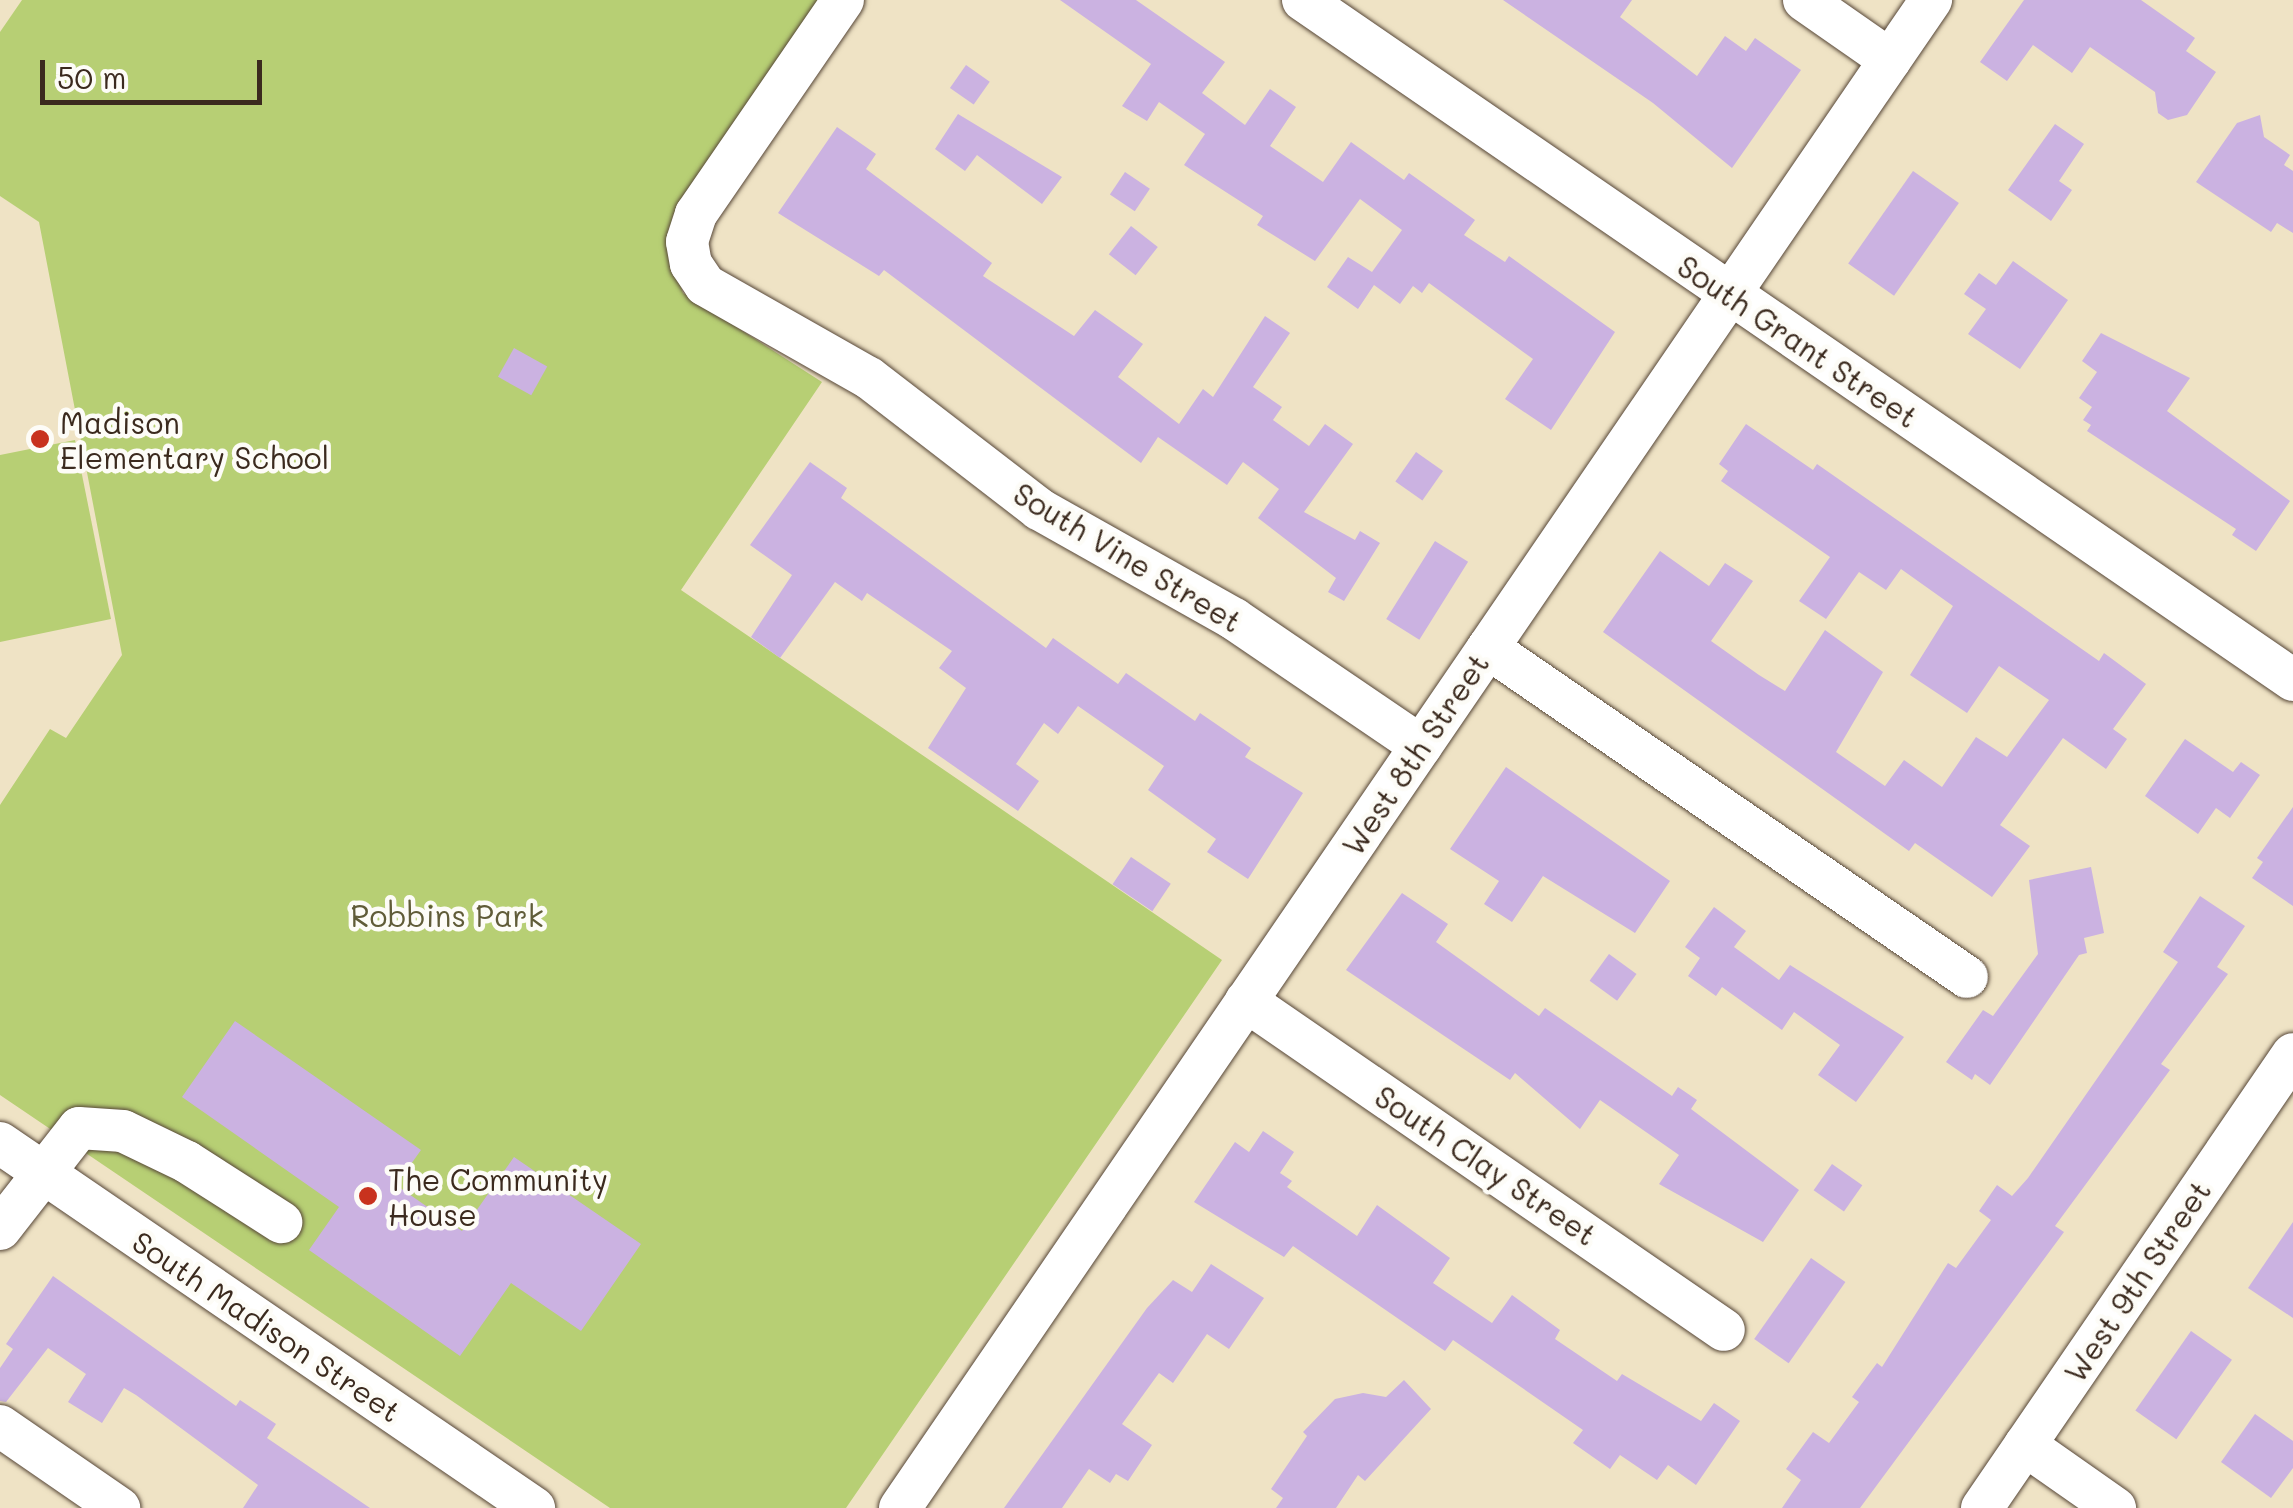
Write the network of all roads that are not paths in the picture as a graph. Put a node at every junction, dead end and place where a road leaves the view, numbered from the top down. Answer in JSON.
{"nodes":[{"id":1,"x":843,"y":0,"type":"edge"},
{"id":2,"x":1303,"y":0,"type":"edge"},
{"id":3,"x":1804,"y":0,"type":"edge"},
{"id":4,"x":1932,"y":0,"type":"edge"},
{"id":5,"x":1890,"y":60,"type":"junction"},
{"id":6,"x":1730,"y":294,"type":"junction"},
{"id":7,"x":1488,"y":648,"type":"junction"},
{"id":8,"x":2293,"y":680,"type":"edge"},
{"id":9,"x":1421,"y":746,"type":"junction"},
{"id":10,"x":1966,"y":976,"type":"dead end"},
{"id":11,"x":1246,"y":1001,"type":"junction"},
{"id":12,"x":2293,"y":1054,"type":"edge"},
{"id":13,"x":0,"y":1143,"type":"edge"},
{"id":14,"x":40,"y":1171,"type":"junction"},
{"id":15,"x":282,"y":1222,"type":"dead end"},
{"id":16,"x":0,"y":1229,"type":"edge"},
{"id":17,"x":1724,"y":1330,"type":"dead end"},
{"id":18,"x":0,"y":1426,"type":"edge"},
{"id":19,"x":2024,"y":1445,"type":"junction"},
{"id":20,"x":119,"y":1508,"type":"edge"},
{"id":21,"x":534,"y":1508,"type":"edge"},
{"id":22,"x":900,"y":1508,"type":"edge"},
{"id":23,"x":1982,"y":1508,"type":"edge"},
{"id":24,"x":2115,"y":1508,"type":"edge"}],
"edges":[{"from":1,"to":9,"type":"street","name":"South Vine Street"},
{"from":2,"to":6,"type":"street","name":"South Grant Street"},
{"from":3,"to":5,"type":"street"},
{"from":4,"to":5,"type":"street","name":"West 8th Street"},
{"from":5,"to":6,"type":"street","name":"West 8th Street"},
{"from":6,"to":7,"type":"street","name":"West 8th Street"},
{"from":6,"to":8,"type":"street","name":"South Grant Street"},
{"from":7,"to":9,"type":"street","name":"West 8th Street"},
{"from":7,"to":10,"type":"street"},
{"from":9,"to":11,"type":"street","name":"West 8th Street"},
{"from":11,"to":17,"type":"street","name":"South Clay Street"},
{"from":11,"to":22,"type":"street","name":"West 8th Street"},
{"from":12,"to":19,"type":"street","name":"West 9th Street"},
{"from":13,"to":14,"type":"street","name":"South Madison Street"},
{"from":14,"to":15,"type":"street"},
{"from":14,"to":16,"type":"street"},
{"from":14,"to":21,"type":"street","name":"South Madison Street"},
{"from":18,"to":20,"type":"street"},
{"from":19,"to":23,"type":"street","name":"West 9th Street"},
{"from":19,"to":24,"type":"street"}]}
